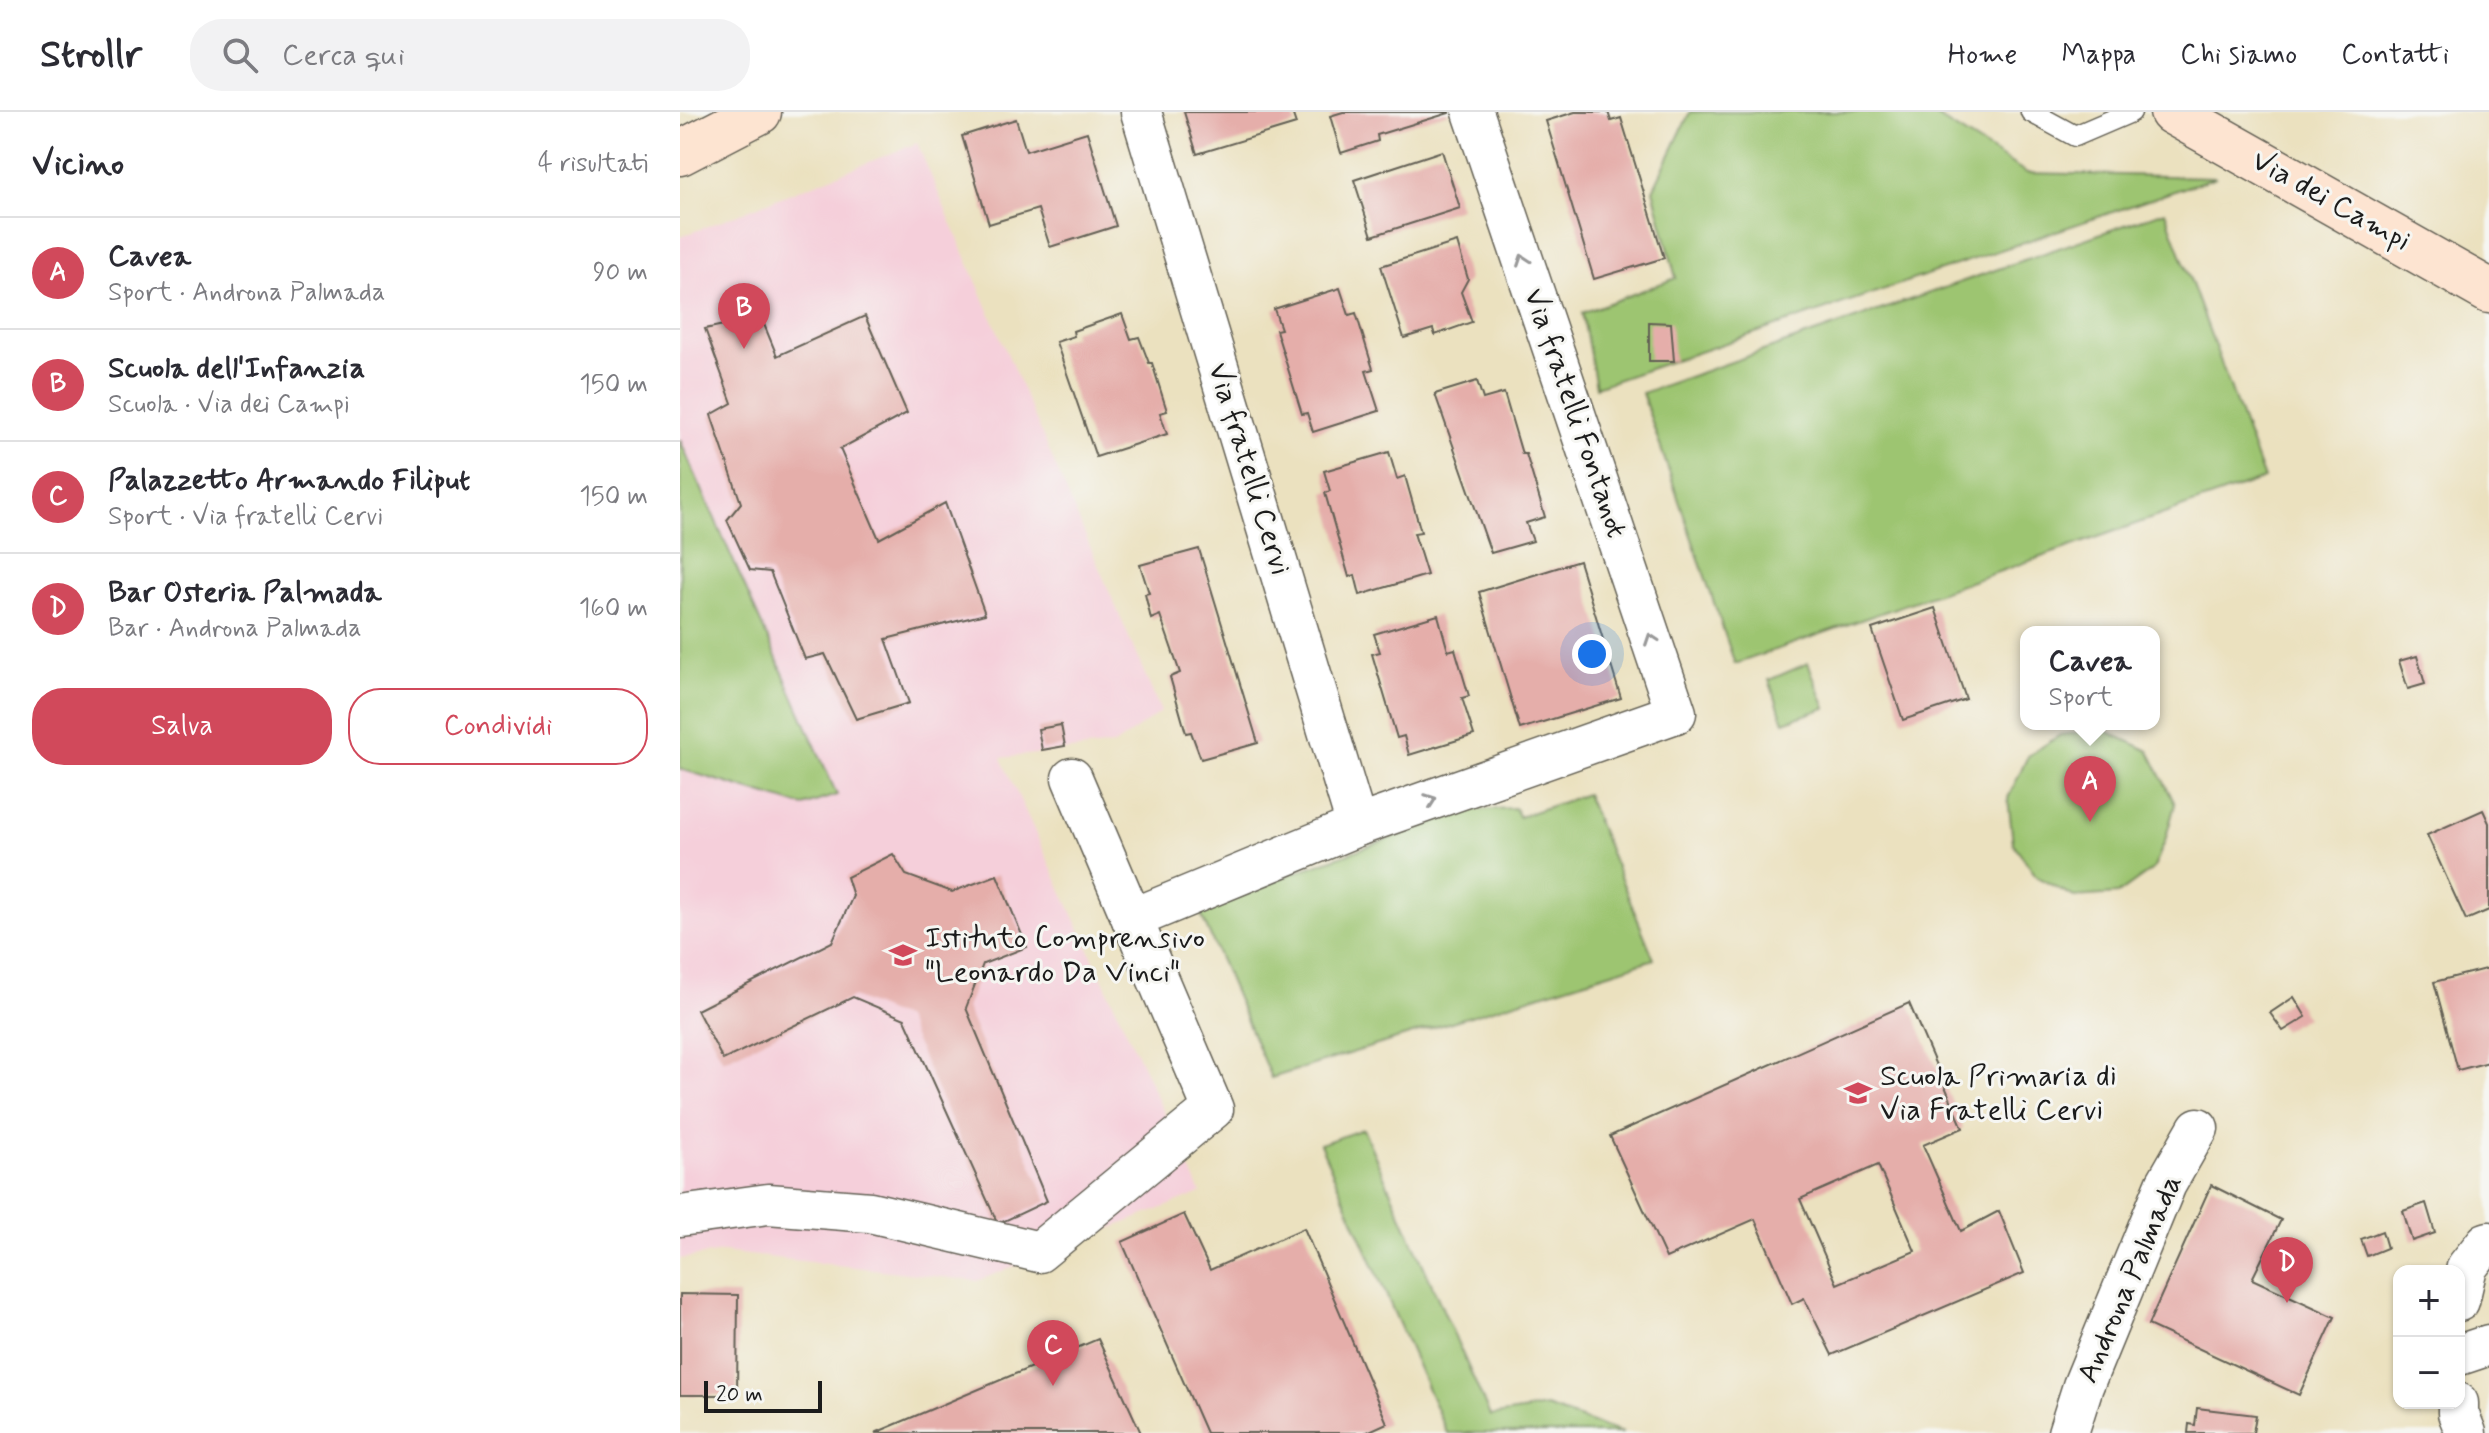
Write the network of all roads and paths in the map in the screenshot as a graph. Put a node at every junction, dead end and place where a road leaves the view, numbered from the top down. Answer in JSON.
{"nodes":[{"id":1,"x":759,"y":112,"type":"edge"},
{"id":2,"x":1141,"y":112,"type":"edge"},
{"id":3,"x":1473,"y":112,"type":"edge"},
{"id":4,"x":2031,"y":112,"type":"edge"},
{"id":5,"x":2131,"y":112,"type":"edge"},
{"id":6,"x":2172,"y":112,"type":"edge"},
{"id":7,"x":684,"y":154,"type":"edge"},
{"id":8,"x":2489,"y":291,"type":"edge"},
{"id":9,"x":1072,"y":778,"type":"dead end"},
{"id":10,"x":1357,"y":826,"type":"junction"},
{"id":11,"x":1132,"y":919,"type":"junction"},
{"id":12,"x":2198,"y":1128,"type":"dead end"},
{"id":13,"x":680,"y":1216,"type":"edge"},
{"id":14,"x":2489,"y":1242,"type":"edge"},
{"id":15,"x":2465,"y":1276,"type":"edge"},
{"id":16,"x":2489,"y":1345,"type":"edge"},
{"id":17,"x":2465,"y":1353,"type":"edge"},
{"id":18,"x":2458,"y":1409,"type":"edge"},
{"id":19,"x":2068,"y":1433,"type":"edge"},
{"id":20,"x":2466,"y":1433,"type":"edge"}],
"edges":[{"from":1,"to":7,"type":"street"},
{"from":2,"to":10,"type":"street","name":"Via fratelli Cervi"},
{"from":10,"to":3,"type":"street","name":"Via fratelli Fontanot","one_way":true},
{"from":4,"to":5,"type":"lane"},
{"from":6,"to":8,"type":"street","name":"Via dei Campi"},
{"from":9,"to":11,"type":"street"},
{"from":10,"to":11,"type":"street"},
{"from":11,"to":13,"type":"street"},
{"from":12,"to":19,"type":"street","name":"Androna Palmada"},
{"from":14,"to":15,"type":"street"},
{"from":16,"to":17,"type":"street"},
{"from":18,"to":20,"type":"street"}]}
